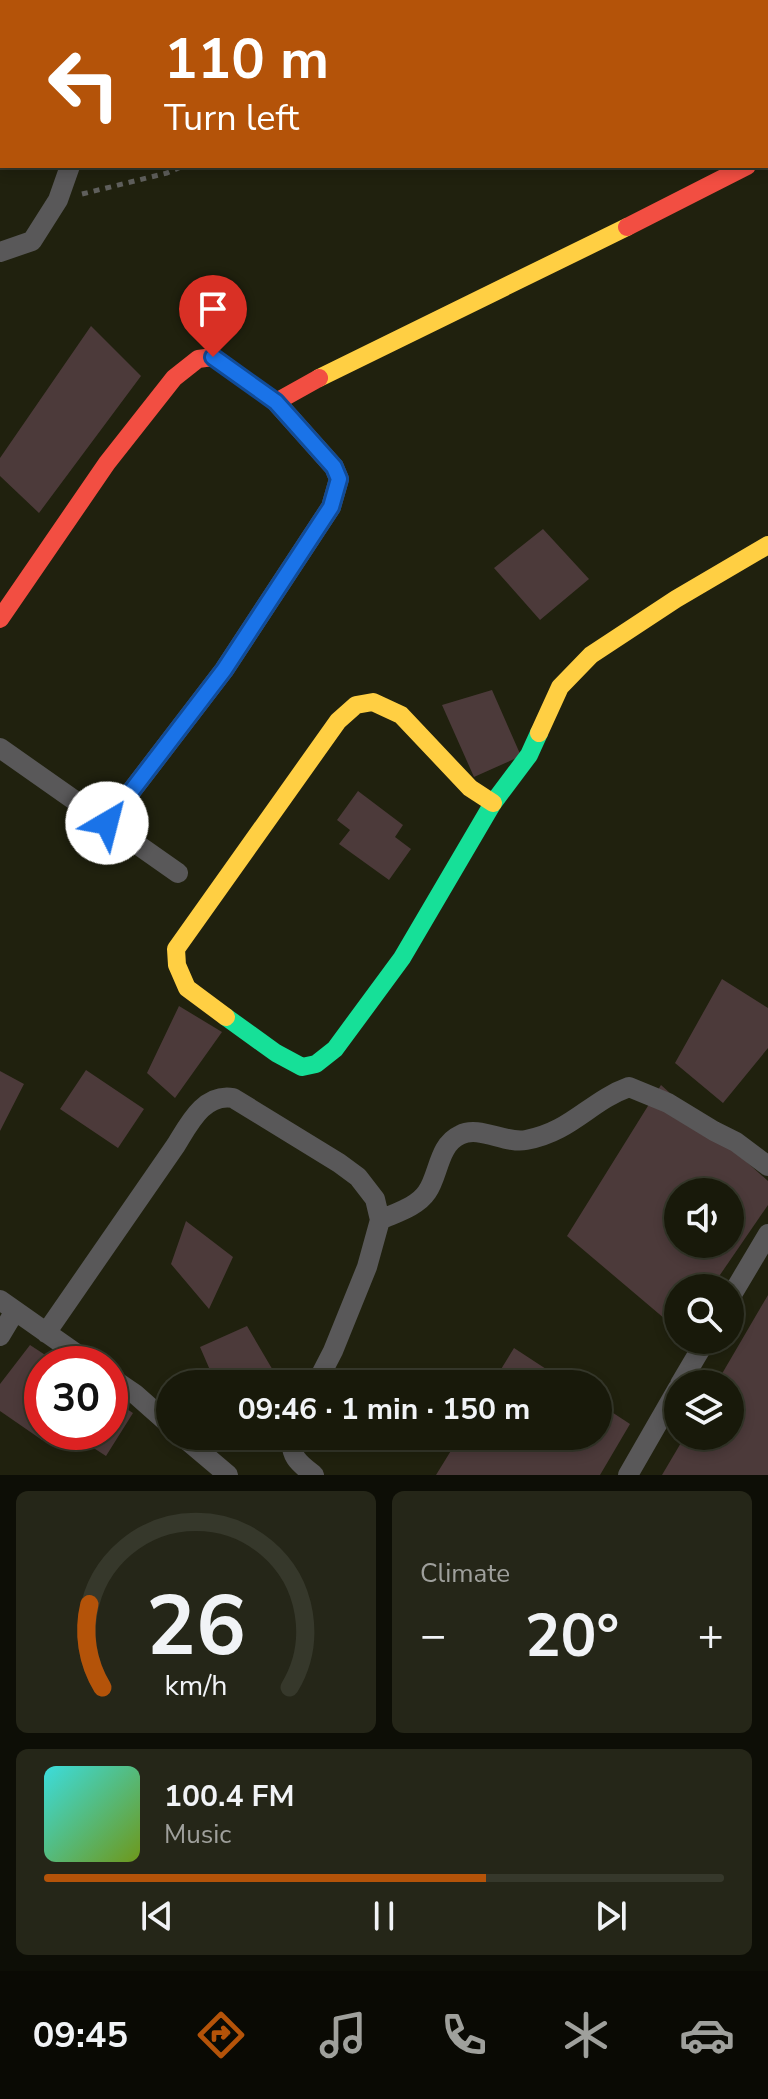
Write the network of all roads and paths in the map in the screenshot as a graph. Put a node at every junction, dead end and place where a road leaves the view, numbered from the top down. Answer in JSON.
{"nodes":[{"id":1,"x":69,"y":168,"type":"edge"},
{"id":2,"x":178,"y":168,"type":"edge"},
{"id":3,"x":743,"y":168,"type":"edge"},
{"id":4,"x":58,"y":200,"type":"junction"},
{"id":5,"x":0,"y":252,"type":"edge"},
{"id":6,"x":276,"y":402,"type":"junction"},
{"id":7,"x":768,"y":545,"type":"edge"},
{"id":8,"x":0,"y":619,"type":"edge"},
{"id":9,"x":0,"y":748,"type":"edge"},
{"id":10,"x":493,"y":803,"type":"junction"},
{"id":11,"x":107,"y":823,"type":"junction"},
{"id":12,"x":178,"y":873,"type":"dead end"},
{"id":13,"x":768,"y":1166,"type":"edge"},
{"id":14,"x":380,"y":1220,"type":"junction"},
{"id":15,"x":768,"y":1233,"type":"edge"},
{"id":16,"x":744,"y":1274,"type":"edge"},
{"id":17,"x":7,"y":1306,"type":"edge"},
{"id":18,"x":46,"y":1333,"type":"junction"},
{"id":19,"x":0,"y":1336,"type":"edge"},
{"id":20,"x":65,"y":1346,"type":"edge"},
{"id":21,"x":323,"y":1370,"type":"edge"},
{"id":22,"x":128,"y":1389,"type":"edge"},
{"id":23,"x":664,"y":1412,"type":"edge"},
{"id":24,"x":156,"y":1413,"type":"edge"},
{"id":25,"x":199,"y":1450,"type":"edge"},
{"id":26,"x":292,"y":1450,"type":"edge"},
{"id":27,"x":228,"y":1475,"type":"edge"},
{"id":28,"x":314,"y":1475,"type":"edge"},
{"id":29,"x":628,"y":1475,"type":"edge"}],
"edges":[{"from":1,"to":4,"type":"street"},
{"from":2,"to":4,"type":"path"},
{"from":3,"to":6,"type":"street"},
{"from":4,"to":5,"type":"street"},
{"from":6,"to":8,"type":"street"},
{"from":6,"to":11,"type":"street"},
{"from":7,"to":10,"type":"street"},
{"from":9,"to":11,"type":"street"},
{"from":10,"to":10,"type":"street"},
{"from":11,"to":12,"type":"street"},
{"from":13,"to":14,"type":"street"},
{"from":14,"to":18,"type":"street"},
{"from":14,"to":21,"type":"street"},
{"from":15,"to":16,"type":"street"},
{"from":17,"to":18,"type":"street"},
{"from":17,"to":19,"type":"street"},
{"from":18,"to":20,"type":"street"},
{"from":22,"to":24,"type":"street"},
{"from":23,"to":29,"type":"street"},
{"from":25,"to":27,"type":"street"},
{"from":26,"to":28,"type":"street"}]}
